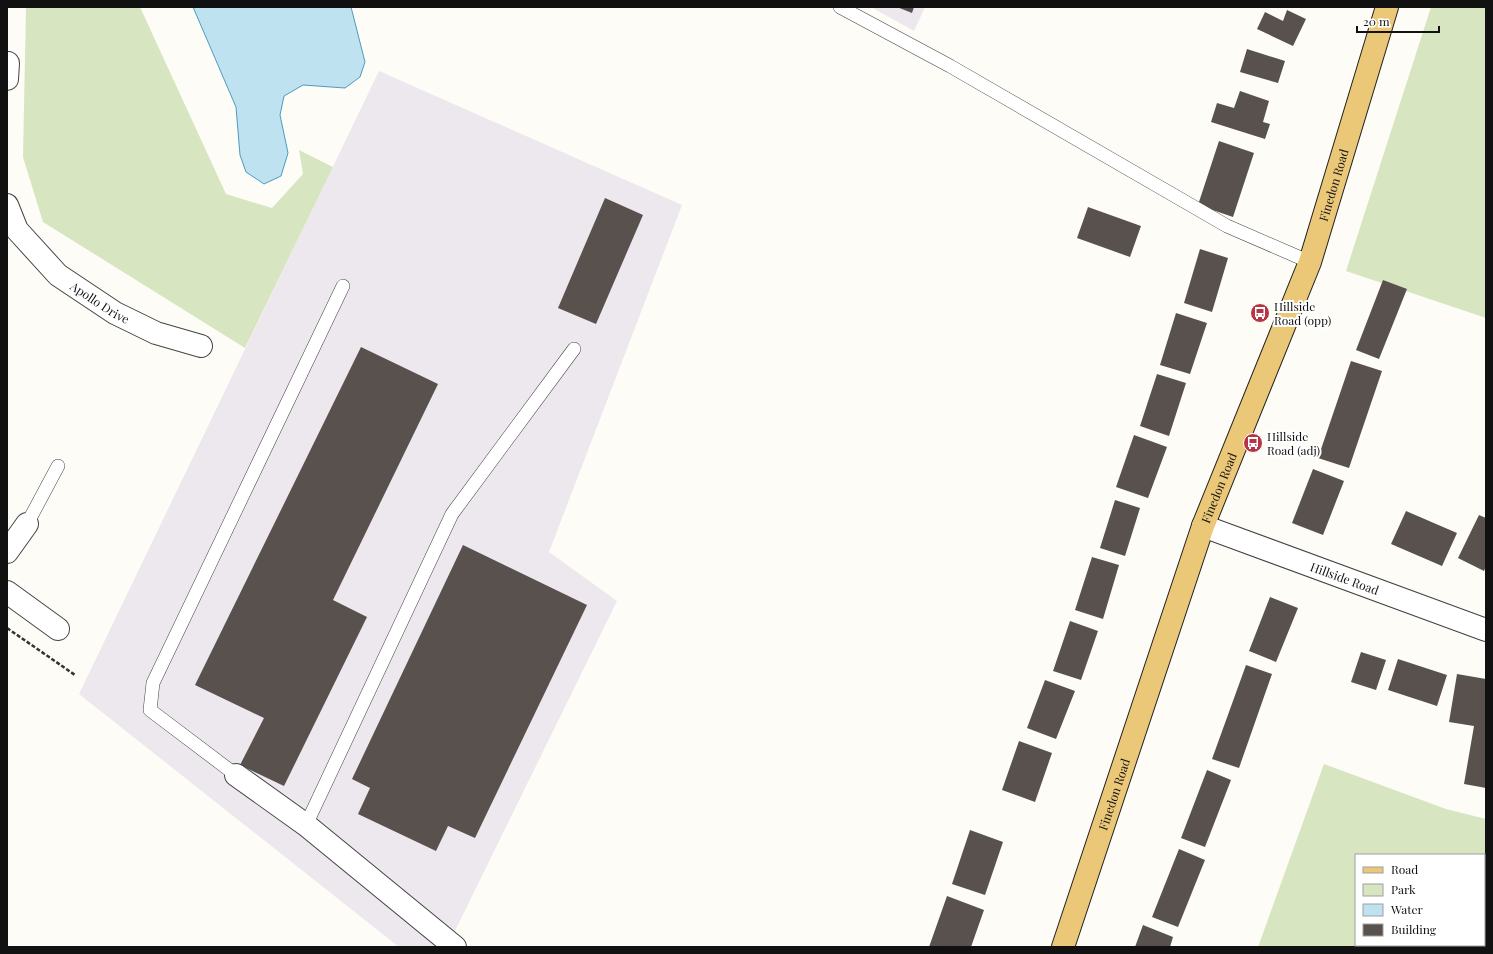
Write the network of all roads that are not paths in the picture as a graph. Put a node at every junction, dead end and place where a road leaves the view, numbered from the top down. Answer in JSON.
{"nodes":[{"id":1,"x":841,"y":7,"type":"edge"},
{"id":2,"x":1387,"y":7,"type":"edge"},
{"id":3,"x":7,"y":205,"type":"edge"},
{"id":4,"x":12,"y":234,"type":"edge"},
{"id":5,"x":1310,"y":262,"type":"junction"},
{"id":6,"x":343,"y":286,"type":"dead end"},
{"id":7,"x":201,"y":346,"type":"dead end"},
{"id":8,"x":574,"y":349,"type":"dead end"},
{"id":9,"x":58,"y":466,"type":"dead end"},
{"id":10,"x":27,"y":524,"type":"joint"},
{"id":11,"x":1203,"y":526,"type":"junction"},
{"id":12,"x":7,"y":552,"type":"edge"},
{"id":13,"x":7,"y":592,"type":"edge"},
{"id":14,"x":58,"y":629,"type":"dead end"},
{"id":15,"x":1486,"y":630,"type":"edge"},
{"id":16,"x":236,"y":775,"type":"joint"},
{"id":17,"x":306,"y":825,"type":"junction"},
{"id":18,"x":455,"y":947,"type":"edge"},
{"id":19,"x":1063,"y":947,"type":"edge"}],
"edges":[{"from":1,"to":5,"type":"lane"},
{"from":2,"to":5,"type":"main road","name":"Finedon Road"},
{"from":3,"to":4,"type":"street","name":"Apollo Drive"},
{"from":4,"to":7,"type":"street","name":"Apollo Drive"},
{"from":5,"to":11,"type":"main road","name":"Finedon Road"},
{"from":6,"to":16,"type":"lane"},
{"from":8,"to":17,"type":"lane"},
{"from":9,"to":10,"type":"lane"},
{"from":10,"to":12,"type":"street"},
{"from":11,"to":15,"type":"street","name":"Hillside Road"},
{"from":11,"to":19,"type":"main road","name":"Finedon Road"},
{"from":13,"to":14,"type":"street"},
{"from":16,"to":17,"type":"street"},
{"from":17,"to":18,"type":"street"}]}
